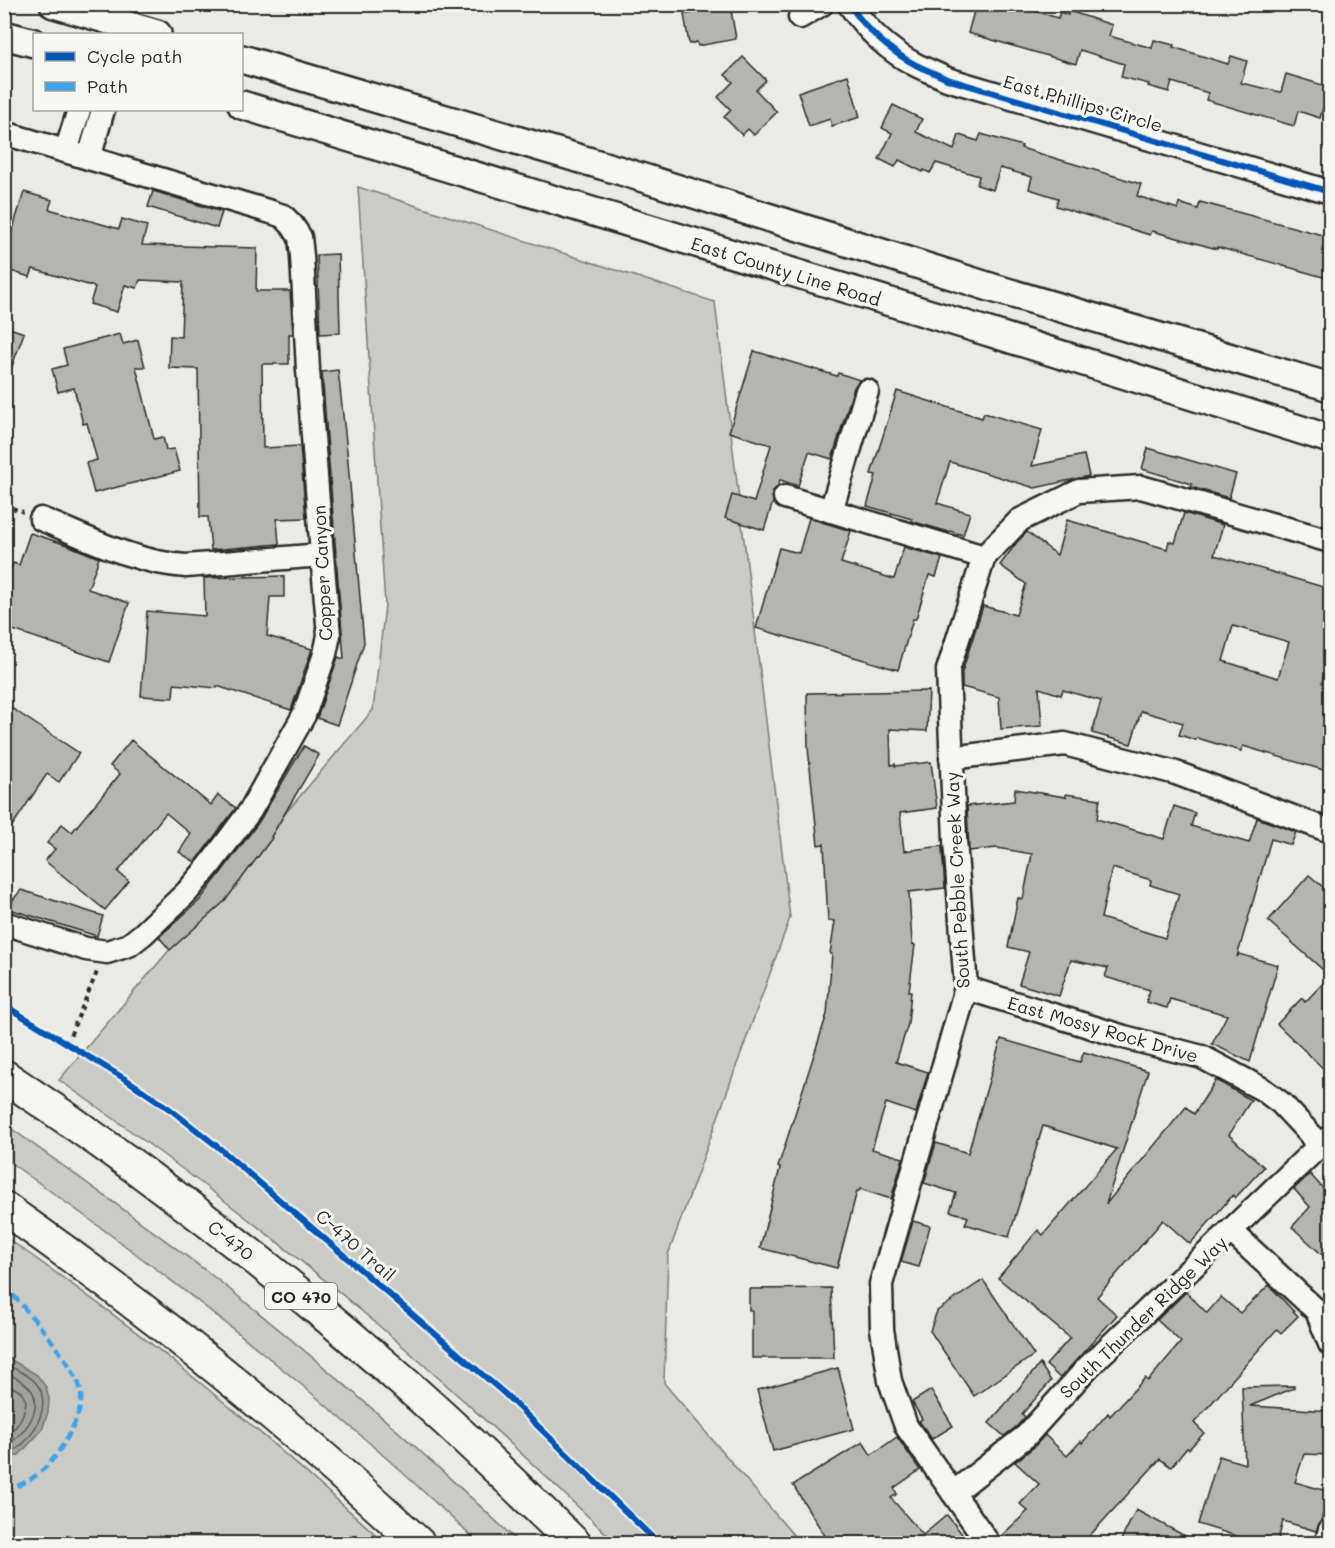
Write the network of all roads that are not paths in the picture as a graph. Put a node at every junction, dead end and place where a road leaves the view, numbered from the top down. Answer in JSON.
{"nodes":[{"id":1,"x":54,"y":4,"type":"edge"},
{"id":2,"x":822,"y":4,"type":"edge"},
{"id":3,"x":849,"y":4,"type":"edge"},
{"id":4,"x":800,"y":17,"type":"dead end"},
{"id":5,"x":114,"y":29,"type":"edge"},
{"id":6,"x":148,"y":33,"type":"edge"},
{"id":7,"x":4,"y":34,"type":"edge"},
{"id":8,"x":33,"y":43,"type":"edge"},
{"id":9,"x":243,"y":59,"type":"edge"},
{"id":10,"x":243,"y":105,"type":"edge"},
{"id":11,"x":79,"y":111,"type":"edge"},
{"id":12,"x":103,"y":111,"type":"edge"},
{"id":13,"x":4,"y":133,"type":"edge"},
{"id":14,"x":66,"y":151,"type":"junction"},
{"id":15,"x":89,"y":158,"type":"junction"},
{"id":16,"x":1330,"y":192,"type":"edge"},
{"id":17,"x":1330,"y":387,"type":"edge"},
{"id":18,"x":867,"y":391,"type":"dead end"},
{"id":19,"x":1330,"y":439,"type":"edge"},
{"id":20,"x":785,"y":497,"type":"dead end"},
{"id":21,"x":831,"y":511,"type":"junction"},
{"id":22,"x":40,"y":519,"type":"dead end"},
{"id":23,"x":1330,"y":542,"type":"edge"},
{"id":24,"x":322,"y":555,"type":"junction"},
{"id":25,"x":984,"y":557,"type":"junction"},
{"id":26,"x":951,"y":758,"type":"junction"},
{"id":27,"x":1330,"y":831,"type":"edge"},
{"id":28,"x":4,"y":923,"type":"edge"},
{"id":29,"x":966,"y":988,"type":"junction"},
{"id":30,"x":4,"y":1076,"type":"edge"},
{"id":31,"x":1324,"y":1142,"type":"edge"},
{"id":32,"x":4,"y":1208,"type":"edge"},
{"id":33,"x":1232,"y":1230,"type":"junction"},
{"id":34,"x":1330,"y":1344,"type":"edge"},
{"id":35,"x":953,"y":1493,"type":"junction"},
{"id":36,"x":1330,"y":1530,"type":"edge"},
{"id":37,"x":419,"y":1544,"type":"edge"},
{"id":38,"x":575,"y":1544,"type":"edge"},
{"id":39,"x":989,"y":1544,"type":"edge"},
{"id":40,"x":1326,"y":1544,"type":"edge"}],
"edges":[{"from":1,"to":5,"type":"main road"},
{"from":2,"to":4,"type":"street"},
{"from":3,"to":16,"type":"street","name":"East Phillips Circle"},
{"from":5,"to":6,"type":"main road"},
{"from":7,"to":8,"type":"main road"},
{"from":9,"to":17,"type":"main road"},
{"from":10,"to":19,"type":"main road","name":"East County Line Road"},
{"from":11,"to":14,"type":"street"},
{"from":12,"to":15,"type":"street"},
{"from":13,"to":14,"type":"street","name":"Copper Canyon"},
{"from":14,"to":15,"type":"street","name":"Copper Canyon"},
{"from":15,"to":24,"type":"street","name":"Copper Canyon"},
{"from":18,"to":21,"type":"street"},
{"from":20,"to":21,"type":"street"},
{"from":21,"to":25,"type":"street"},
{"from":22,"to":24,"type":"street"},
{"from":23,"to":25,"type":"street","name":"South Pebble Creek Way"},
{"from":24,"to":28,"type":"street","name":"Copper Canyon"},
{"from":25,"to":26,"type":"street","name":"South Pebble Creek Way"},
{"from":26,"to":27,"type":"street"},
{"from":26,"to":29,"type":"street","name":"South Pebble Creek Way"},
{"from":29,"to":31,"type":"street","name":"East Mossy Rock Drive"},
{"from":29,"to":35,"type":"street","name":"South Pebble Creek Way"},
{"from":30,"to":38,"type":"highway","name":"C-470","number":"CO 470"},
{"from":31,"to":33,"type":"street","name":"South Thunder Ridge Way"},
{"from":32,"to":37,"type":"highway"},
{"from":33,"to":34,"type":"street"},
{"from":33,"to":35,"type":"street","name":"South Thunder Ridge Way"},
{"from":35,"to":39,"type":"street","name":"South Pebble Creek Way"},
{"from":36,"to":40,"type":"street"}]}
